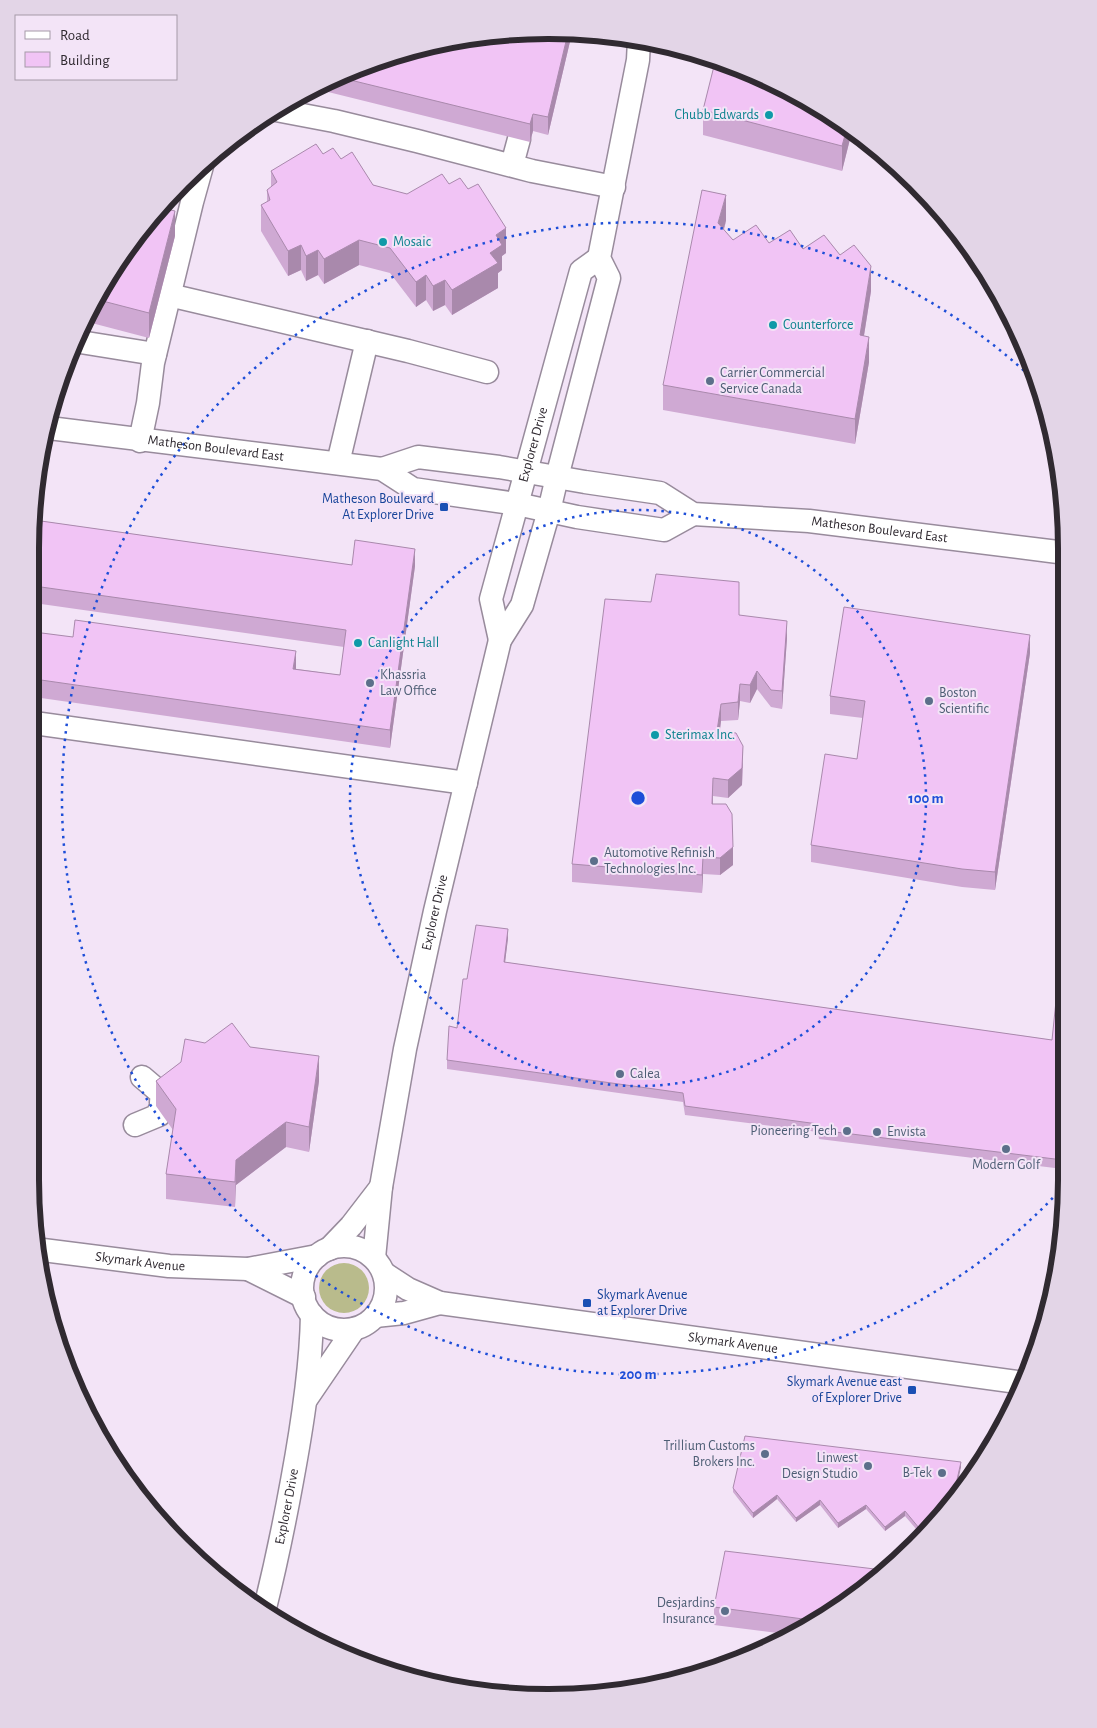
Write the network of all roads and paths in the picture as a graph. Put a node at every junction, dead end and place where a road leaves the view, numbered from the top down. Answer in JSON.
{"nodes":[{"id":1,"x":638,"y":47,"type":"edge"},
{"id":2,"x":286,"y":112,"type":"edge"},
{"id":3,"x":520,"y":139,"type":"edge"},
{"id":4,"x":512,"y":165,"type":"junction"},
{"id":5,"x":199,"y":178,"type":"edge"},
{"id":6,"x":614,"y":187,"type":"junction"},
{"id":7,"x":600,"y":258,"type":"junction"},
{"id":8,"x":169,"y":295,"type":"junction"},
{"id":9,"x":367,"y":341,"type":"junction"},
{"id":10,"x":83,"y":342,"type":"edge"},
{"id":11,"x":155,"y":354,"type":"junction"},
{"id":12,"x":487,"y":372,"type":"dead end"},
{"id":13,"x":53,"y":429,"type":"edge"},
{"id":14,"x":140,"y":440,"type":"junction"},
{"id":15,"x":338,"y":463,"type":"junction"},
{"id":16,"x":382,"y":469,"type":"junction"},
{"id":17,"x":526,"y":472,"type":"junction"},
{"id":18,"x":556,"y":477,"type":"junction"},
{"id":19,"x":518,"y":504,"type":"junction"},
{"id":20,"x":550,"y":511,"type":"junction"},
{"id":21,"x":693,"y":514,"type":"junction"},
{"id":22,"x":1058,"y":552,"type":"edge"},
{"id":23,"x":500,"y":640,"type":"junction"},
{"id":24,"x":39,"y":724,"type":"edge"},
{"id":25,"x":466,"y":783,"type":"junction"},
{"id":26,"x":142,"y":1077,"type":"dead end"},
{"id":27,"x":135,"y":1125,"type":"dead end"},
{"id":28,"x":381,"y":1187,"type":"junction"},
{"id":29,"x":44,"y":1250,"type":"edge"},
{"id":30,"x":323,"y":1253,"type":"junction"},
{"id":31,"x":379,"y":1266,"type":"junction"},
{"id":32,"x":248,"y":1270,"type":"junction"},
{"id":33,"x":440,"y":1303,"type":"junction"},
{"id":34,"x":308,"y":1306,"type":"junction"},
{"id":35,"x":375,"y":1316,"type":"junction"},
{"id":36,"x":354,"y":1329,"type":"junction"},
{"id":37,"x":1016,"y":1381,"type":"edge"},
{"id":38,"x":305,"y":1401,"type":"junction"},
{"id":39,"x":266,"y":1604,"type":"edge"}],
"edges":[{"from":1,"to":6,"type":"street"},
{"from":2,"to":4,"type":"street"},
{"from":3,"to":4,"type":"street"},
{"from":4,"to":6,"type":"street"},
{"from":5,"to":8,"type":"street"},
{"from":6,"to":7,"type":"street"},
{"from":7,"to":17,"type":"street","name":"Explorer Drive"},
{"from":7,"to":18,"type":"street","name":"Explorer Drive"},
{"from":8,"to":9,"type":"street"},
{"from":8,"to":11,"type":"street"},
{"from":9,"to":12,"type":"street"},
{"from":9,"to":15,"type":"street"},
{"from":10,"to":11,"type":"street"},
{"from":11,"to":14,"type":"street"},
{"from":13,"to":14,"type":"street","name":"Matheson Boulevard East"},
{"from":14,"to":15,"type":"street","name":"Matheson Boulevard East"},
{"from":15,"to":16,"type":"street","name":"Matheson Boulevard East"},
{"from":16,"to":17,"type":"street","name":"Matheson Boulevard East"},
{"from":16,"to":19,"type":"street","name":"Matheson Boulevard East"},
{"from":17,"to":18,"type":"street","name":"Matheson Boulevard East"},
{"from":17,"to":19,"type":"street","name":"Explorer Drive"},
{"from":18,"to":20,"type":"street","name":"Explorer Drive"},
{"from":18,"to":21,"type":"street","name":"Matheson Boulevard East"},
{"from":19,"to":20,"type":"street","name":"Matheson Boulevard East"},
{"from":19,"to":23,"type":"street","name":"Explorer Drive"},
{"from":20,"to":21,"type":"street","name":"Matheson Boulevard East"},
{"from":20,"to":23,"type":"street","name":"Explorer Drive"},
{"from":21,"to":22,"type":"street","name":"Matheson Boulevard East"},
{"from":23,"to":25,"type":"street","name":"Explorer Drive"},
{"from":24,"to":25,"type":"street"},
{"from":25,"to":28,"type":"street","name":"Explorer Drive"},
{"from":26,"to":27,"type":"street"},
{"from":28,"to":30,"type":"street","name":"Explorer Drive"},
{"from":28,"to":31,"type":"street","name":"Explorer Drive"},
{"from":29,"to":32,"type":"street","name":"Skymark Avenue"},
{"from":30,"to":31,"type":"street"},
{"from":30,"to":32,"type":"street","name":"Skymark Avenue"},
{"from":30,"to":34,"type":"street"},
{"from":31,"to":33,"type":"street","name":"Skymark Avenue"},
{"from":31,"to":35,"type":"street"},
{"from":32,"to":34,"type":"street","name":"Skymark Avenue"},
{"from":33,"to":35,"type":"street","name":"Skymark Avenue"},
{"from":33,"to":37,"type":"street","name":"Skymark Avenue"},
{"from":34,"to":36,"type":"street"},
{"from":34,"to":38,"type":"street","name":"Explorer Drive"},
{"from":35,"to":36,"type":"street"},
{"from":36,"to":38,"type":"street","name":"Explorer Drive"},
{"from":38,"to":39,"type":"street","name":"Explorer Drive"}]}
